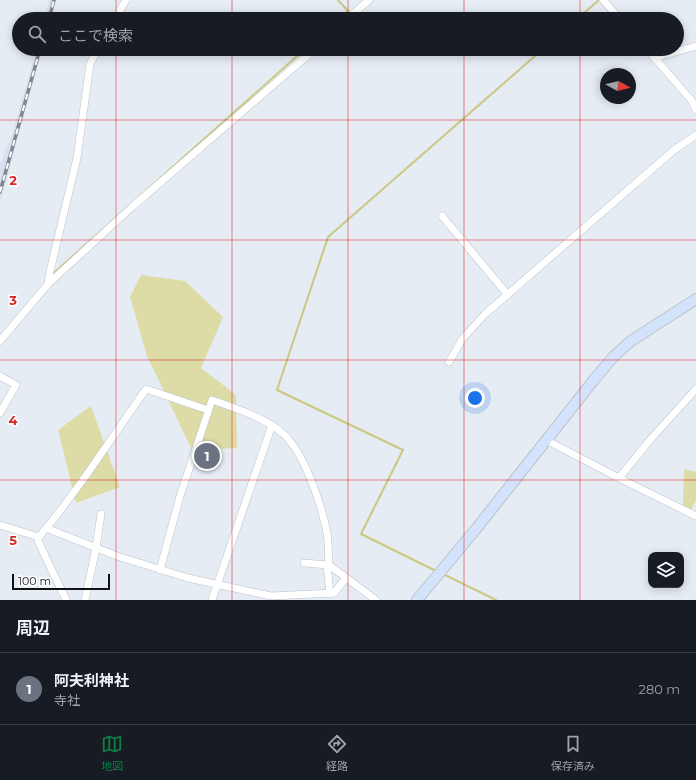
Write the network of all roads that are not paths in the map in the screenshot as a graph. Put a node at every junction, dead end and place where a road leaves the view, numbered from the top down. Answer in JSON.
{"nodes":[{"id":1,"x":126,"y":0,"type":"edge"},
{"id":2,"x":369,"y":0,"type":"edge"},
{"id":3,"x":604,"y":0,"type":"edge"},
{"id":4,"x":119,"y":12,"type":"edge"},
{"id":5,"x":356,"y":12,"type":"edge"},
{"id":6,"x":614,"y":12,"type":"edge"},
{"id":7,"x":696,"y":46,"type":"edge"},
{"id":8,"x":684,"y":49,"type":"edge"},
{"id":9,"x":94,"y":56,"type":"edge"},
{"id":10,"x":307,"y":56,"type":"edge"},
{"id":11,"x":661,"y":56,"type":"edge"},
{"id":12,"x":654,"y":58,"type":"joint"},
{"id":13,"x":696,"y":110,"type":"edge"},
{"id":14,"x":696,"y":135,"type":"edge"},
{"id":15,"x":442,"y":216,"type":"dead end"},
{"id":16,"x":48,"y":284,"type":"junction"},
{"id":17,"x":508,"y":295,"type":"junction"},
{"id":18,"x":696,"y":299,"type":"edge"},
{"id":19,"x":0,"y":341,"type":"edge"},
{"id":20,"x":449,"y":362,"type":"dead end"},
{"id":21,"x":0,"y":376,"type":"edge"},
{"id":22,"x":694,"y":394,"type":"edge"},
{"id":23,"x":208,"y":410,"type":"junction"},
{"id":24,"x":0,"y":413,"type":"edge"},
{"id":25,"x":272,"y":425,"type":"junction"},
{"id":26,"x":546,"y":440,"type":"junction"},
{"id":27,"x":619,"y":478,"type":"junction"},
{"id":28,"x":101,"y":514,"type":"dead end"},
{"id":29,"x":696,"y":516,"type":"edge"},
{"id":30,"x":0,"y":525,"type":"edge"},
{"id":31,"x":46,"y":528,"type":"junction"},
{"id":32,"x":39,"y":537,"type":"junction"},
{"id":33,"x":96,"y":548,"type":"junction"},
{"id":34,"x":304,"y":563,"type":"dead end"},
{"id":35,"x":328,"y":565,"type":"junction"},
{"id":36,"x":160,"y":570,"type":"junction"},
{"id":37,"x":346,"y":578,"type":"junction"},
{"id":38,"x":218,"y":584,"type":"junction"},
{"id":39,"x":333,"y":596,"type":"edge"},
{"id":40,"x":66,"y":600,"type":"edge"},
{"id":41,"x":85,"y":600,"type":"edge"},
{"id":42,"x":212,"y":600,"type":"edge"},
{"id":43,"x":376,"y":600,"type":"edge"},
{"id":44,"x":417,"y":600,"type":"edge"}],
"edges":[{"from":1,"to":4,"type":"street"},
{"from":2,"to":5,"type":"street"},
{"from":3,"to":6,"type":"street"},
{"from":7,"to":8,"type":"street"},
{"from":9,"to":16,"type":"street"},
{"from":10,"to":16,"type":"street"},
{"from":11,"to":12,"type":"street"},
{"from":12,"to":13,"type":"street"},
{"from":14,"to":17,"type":"street"},
{"from":15,"to":17,"type":"street"},
{"from":16,"to":19,"type":"street"},
{"from":17,"to":20,"type":"street"},
{"from":18,"to":26,"type":"street"},
{"from":21,"to":24,"type":"street"},
{"from":22,"to":27,"type":"street"},
{"from":23,"to":25,"type":"street"},
{"from":23,"to":31,"type":"street"},
{"from":23,"to":36,"type":"street"},
{"from":25,"to":35,"type":"street"},
{"from":25,"to":38,"type":"street"},
{"from":26,"to":27,"type":"street"},
{"from":26,"to":44,"type":"street"},
{"from":27,"to":29,"type":"street"},
{"from":28,"to":33,"type":"street"},
{"from":30,"to":32,"type":"street"},
{"from":31,"to":32,"type":"street"},
{"from":31,"to":33,"type":"street"},
{"from":32,"to":40,"type":"street"},
{"from":33,"to":36,"type":"street"},
{"from":33,"to":41,"type":"street"},
{"from":34,"to":35,"type":"street"},
{"from":35,"to":37,"type":"street"},
{"from":35,"to":39,"type":"street"},
{"from":36,"to":38,"type":"street"},
{"from":37,"to":39,"type":"street"},
{"from":37,"to":43,"type":"street"},
{"from":38,"to":39,"type":"street"},
{"from":38,"to":42,"type":"street"}]}
